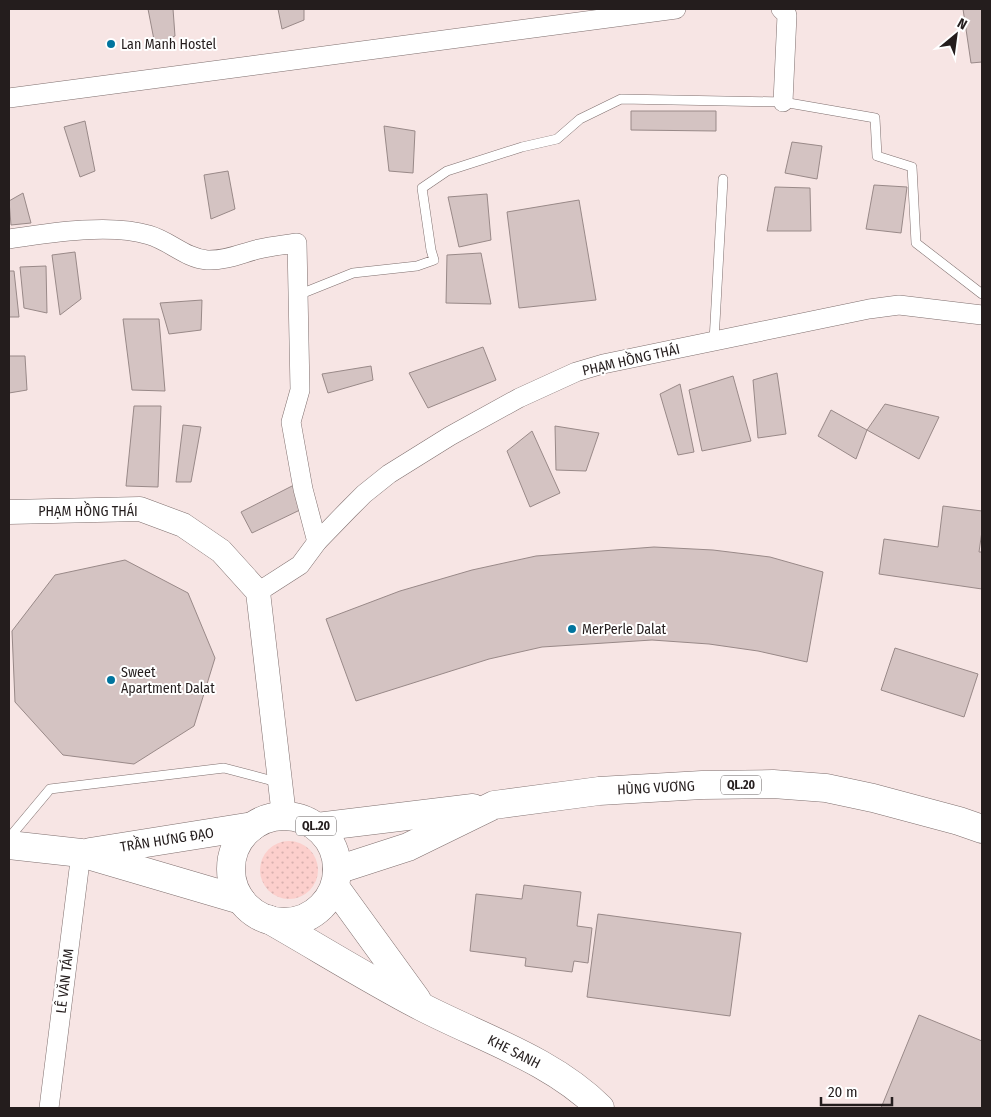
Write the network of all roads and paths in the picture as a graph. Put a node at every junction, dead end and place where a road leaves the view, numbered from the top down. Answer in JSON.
{"nodes":[{"id":1,"x":676,"y":9,"type":"edge"},
{"id":2,"x":781,"y":9,"type":"edge"},
{"id":3,"x":9,"y":98,"type":"edge"},
{"id":4,"x":783,"y":102,"type":"junction"},
{"id":5,"x":722,"y":179,"type":"dead end"},
{"id":6,"x":9,"y":239,"type":"edge"},
{"id":7,"x":982,"y":294,"type":"edge"},
{"id":8,"x":298,"y":295,"type":"junction"},
{"id":9,"x":982,"y":315,"type":"edge"},
{"id":10,"x":714,"y":341,"type":"junction"},
{"id":11,"x":9,"y":512,"type":"edge"},
{"id":12,"x":317,"y":542,"type":"junction"},
{"id":13,"x":258,"y":592,"type":"junction"},
{"id":14,"x":281,"y":783,"type":"junction"},
{"id":15,"x":494,"y":805,"type":"junction"},
{"id":16,"x":284,"y":816,"type":"junction"},
{"id":17,"x":253,"y":826,"type":"junction"},
{"id":18,"x":317,"y":827,"type":"junction"},
{"id":19,"x":982,"y":830,"type":"edge"},
{"id":20,"x":9,"y":838,"type":"edge"},
{"id":21,"x":9,"y":845,"type":"edge"},
{"id":22,"x":81,"y":853,"type":"junction"},
{"id":23,"x":336,"y":878,"type":"junction"},
{"id":24,"x":241,"y":900,"type":"junction"},
{"id":25,"x":268,"y":919,"type":"junction"},
{"id":26,"x":422,"y":1007,"type":"junction"},
{"id":27,"x":49,"y":1108,"type":"edge"},
{"id":28,"x":600,"y":1108,"type":"edge"}],
"edges":[{"from":1,"to":3,"type":"street"},
{"from":2,"to":4,"type":"street"},
{"from":4,"to":7,"type":"lane"},
{"from":4,"to":8,"type":"lane"},
{"from":5,"to":10,"type":"lane"},
{"from":6,"to":8,"type":"street"},
{"from":8,"to":12,"type":"street"},
{"from":9,"to":10,"type":"street","name":"PHẠM HỒNG THÁI"},
{"from":10,"to":12,"type":"street","name":"PHẠM HỒNG THÁI"},
{"from":11,"to":13,"type":"street","name":"PHẠM HỒNG THÁI"},
{"from":12,"to":13,"type":"street","name":"PHẠM HỒNG THÁI"},
{"from":13,"to":14,"type":"street"},
{"from":14,"to":16,"type":"street"},
{"from":14,"to":20,"type":"lane"},
{"from":15,"to":18,"type":"main road","number":"QL.20"},
{"from":15,"to":19,"type":"main road","name":"HÙNG VƯƠNG","number":"QL.20"},
{"from":15,"to":23,"type":"main road","name":"HÙNG VƯƠNG","number":"QL.20"},
{"from":16,"to":17,"type":"main road","number":"QL.20"},
{"from":16,"to":18,"type":"main road","number":"QL.20"},
{"from":17,"to":22,"type":"main road","name":"TRẦN HƯNG ĐẠO"},
{"from":17,"to":24,"type":"main road","number":"QL.20"},
{"from":18,"to":23,"type":"main road","number":"QL.20"},
{"from":21,"to":22,"type":"main road","name":"TRẦN HƯNG ĐẠO"},
{"from":22,"to":24,"type":"main road","name":"TRẦN HƯNG ĐẠO"},
{"from":22,"to":27,"type":"street","name":"LÊ VĂN TÁM"},
{"from":23,"to":25,"type":"main road","number":"QL.20"},
{"from":23,"to":26,"type":"main road","name":"KHE SANH","number":"QL.20"},
{"from":24,"to":25,"type":"main road","number":"QL.20"},
{"from":25,"to":26,"type":"main road","name":"KHE SANH","number":"QL.20"},
{"from":26,"to":28,"type":"main road","name":"KHE SANH","number":"QL.20"}]}
